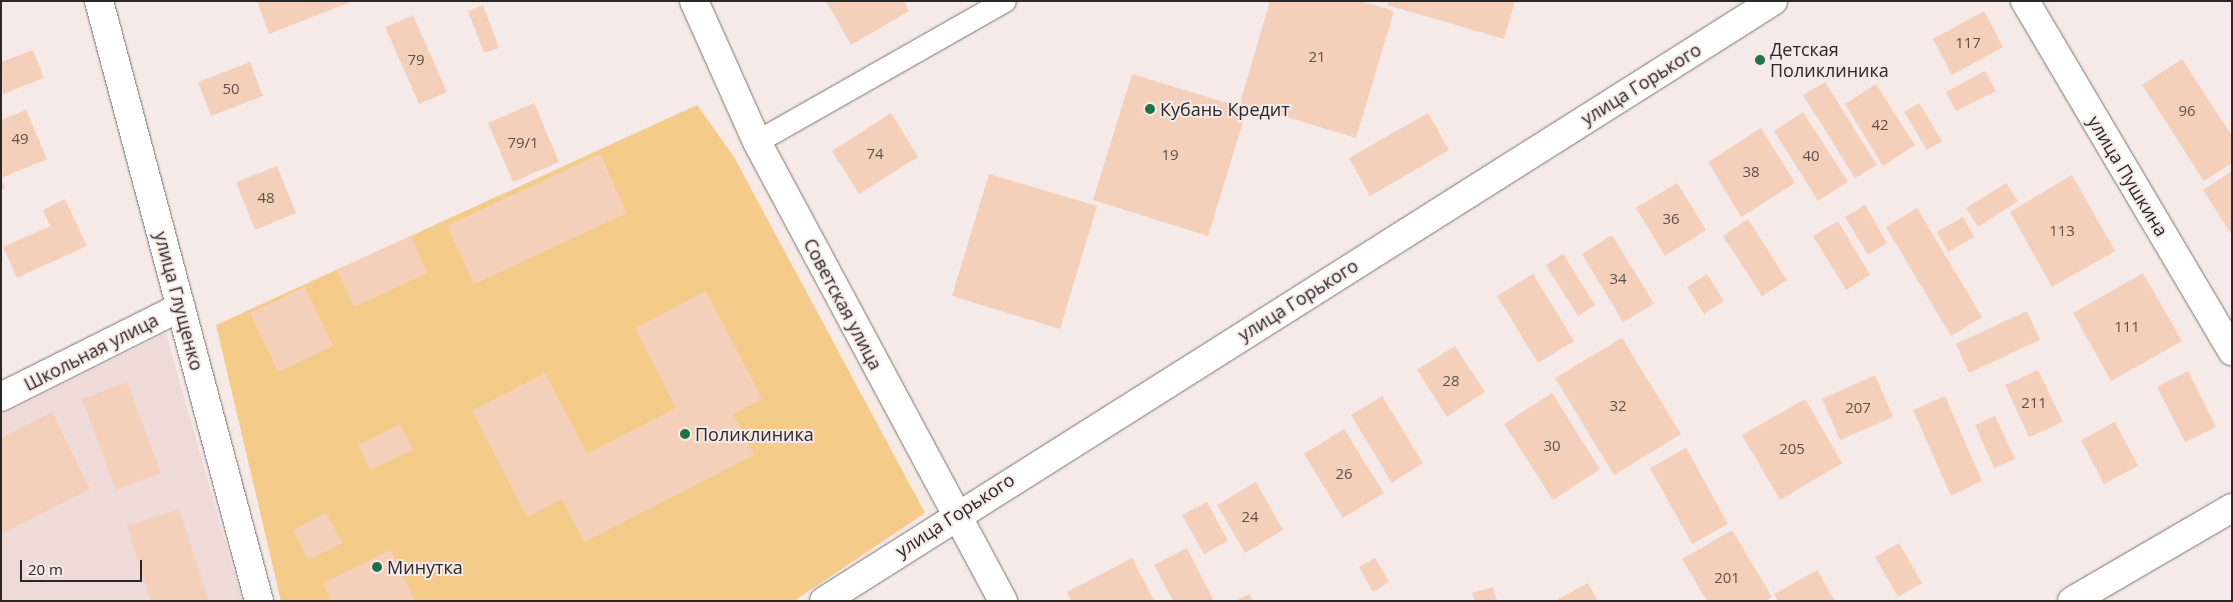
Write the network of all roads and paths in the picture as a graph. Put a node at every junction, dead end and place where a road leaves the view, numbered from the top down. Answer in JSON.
{"nodes":[{"id":1,"x":99,"y":1,"type":"edge"},
{"id":2,"x":694,"y":1,"type":"edge"},
{"id":3,"x":1005,"y":1,"type":"edge"},
{"id":4,"x":1773,"y":1,"type":"edge"},
{"id":5,"x":2025,"y":1,"type":"edge"},
{"id":6,"x":757,"y":142,"type":"junction"},
{"id":7,"x":181,"y":307,"type":"junction"},
{"id":8,"x":2232,"y":352,"type":"edge"},
{"id":9,"x":1,"y":397,"type":"edge"},
{"id":10,"x":2232,"y":508,"type":"edge"},
{"id":11,"x":955,"y":515,"type":"junction"},
{"id":12,"x":259,"y":601,"type":"edge"},
{"id":13,"x":824,"y":601,"type":"edge"},
{"id":14,"x":1003,"y":601,"type":"edge"},
{"id":15,"x":2072,"y":601,"type":"edge"}],
"edges":[{"from":1,"to":7,"type":"street","name":"улица Глущенко"},
{"from":2,"to":6,"type":"street","name":"Советская улица"},
{"from":3,"to":6,"type":"lane"},
{"from":4,"to":11,"type":"street","name":"улица Горького"},
{"from":5,"to":8,"type":"street","name":"улица Пушкина"},
{"from":6,"to":11,"type":"street","name":"Советская улица"},
{"from":7,"to":9,"type":"street","name":"Школьная улица"},
{"from":7,"to":12,"type":"street","name":"улица Глущенко"},
{"from":10,"to":15,"type":"street"},
{"from":11,"to":13,"type":"street","name":"улица Горького"},
{"from":11,"to":14,"type":"street","name":"Советская улица"}]}
